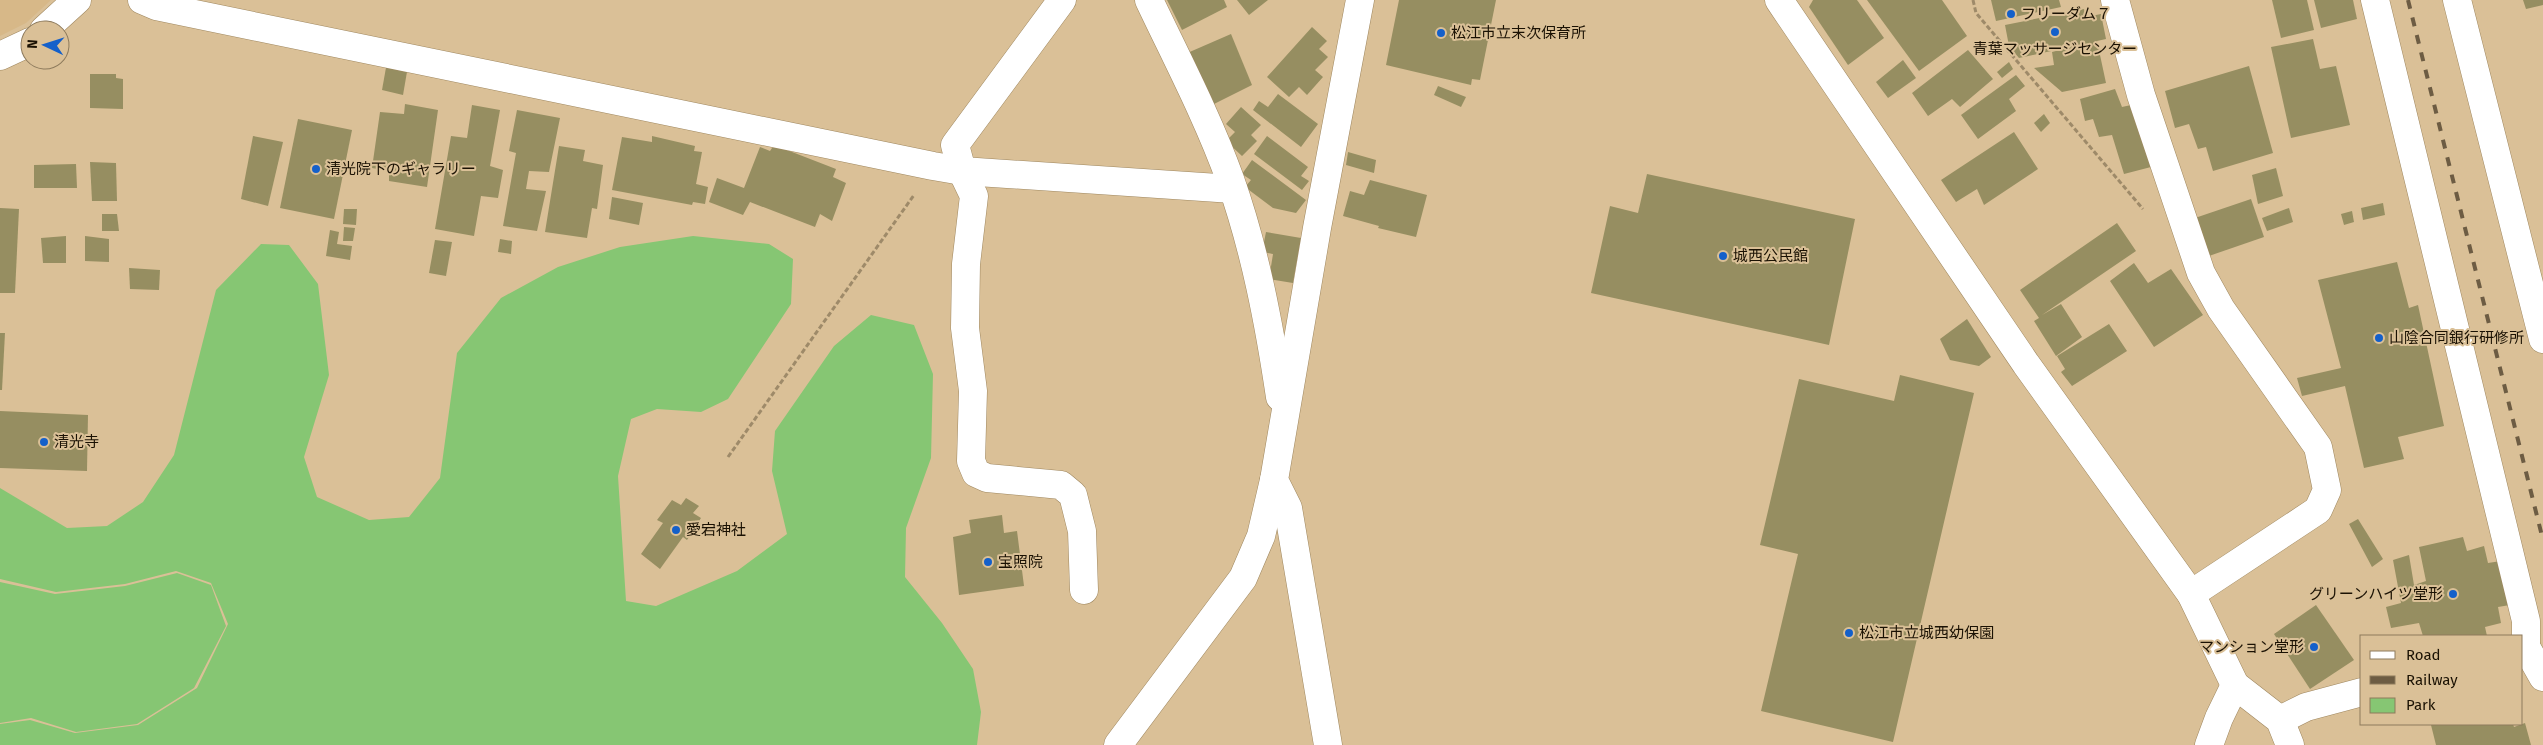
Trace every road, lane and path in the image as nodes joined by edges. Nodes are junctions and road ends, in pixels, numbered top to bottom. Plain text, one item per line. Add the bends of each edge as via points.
1 (77, 0) edge
2 (142, 0) edge
3 (1062, 0) edge
4 (1148, 0) edge
5 (1360, 0) edge
6 (1778, 0) edge
7 (1972, 0) edge
8 (2115, 0) edge
9 (2375, 0) edge
10 (2457, 0) edge
11 (55, 20) edge
12 (20, 47) edge
13 (0, 56) edge
14 (962, 171) junction
15 (1233, 189) junction
16 (2179, 212) junction
17 (891, 229) dead end
18 (2543, 339) edge
19 (1284, 420) junction
20 (728, 457) dead end
21 (1274, 480) junction
22 (1084, 590) dead end
23 (2191, 594) junction
24 (2524, 647) edge
25 (2543, 677) edge
26 (2236, 685) junction
27 (2360, 693) edge
28 (2285, 733) edge
29 (1118, 745) edge
30 (1328, 745) edge
31 (2209, 745) edge

1 - 11 street
2 - 14 street via 156,6
3 - 14 street via 955,145
4 - 15 street via 1190,85
5 - 19 street
6 - 23 street via 2026,364
7 - 16 path via 1976,13 2151,218
8 - 16 street via 2141,95
9 - 24 street via 2526,621
10 - 18 street
12 - 13 street
14 - 15 street
14 - 22 street via 974,196 968,236 966,310 967,353 973,391 971,461 976,473 987,478 1061,485 1073,495 1082,531
15 - 19 street via 1267,313
16 - 23 street via 2200,272 2221,309 2318,446 2327,490 2318,510
17 - 20 path
19 - 21 street
21 - 29 street via 1261,536 1243,578
21 - 30 street via 1288,508
23 - 26 street
24 - 25 street
26 - 28 street
26 - 31 street
27 - 28 street via 2306,708

